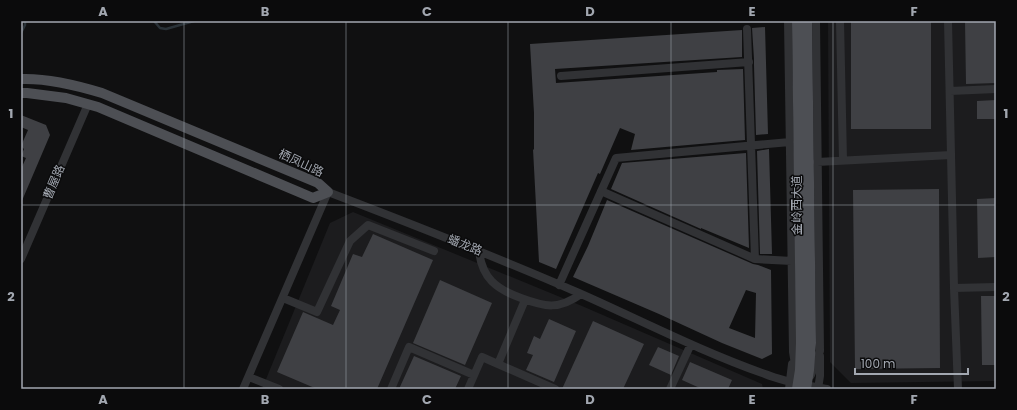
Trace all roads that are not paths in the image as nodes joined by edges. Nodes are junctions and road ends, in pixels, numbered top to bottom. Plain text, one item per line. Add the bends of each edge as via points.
1 (788, 21) edge
2 (797, 21) edge
3 (807, 21) edge
4 (816, 21) edge
5 (840, 21) edge
6 (948, 21) edge
7 (748, 30) dead end
8 (749, 62) junction
9 (561, 76) dead end
10 (21, 79) edge
11 (950, 90) junction
12 (996, 90) edge
13 (21, 93) edge
14 (88, 104) junction
15 (790, 142) junction
16 (752, 146) junction
17 (951, 155) junction
18 (843, 160) junction
19 (817, 162) junction
20 (601, 191) junction
21 (328, 192) junction
22 (434, 251) dead end
23 (479, 251) junction
24 (21, 259) edge
25 (755, 259) junction
26 (792, 261) junction
27 (559, 285) junction
28 (996, 286) edge
29 (954, 288) junction
30 (581, 294) junction
31 (283, 298) junction
32 (525, 300) junction
33 (691, 344) junction
34 (820, 351) junction
35 (498, 364) junction
36 (474, 375) junction
37 (249, 377) junction
38 (799, 387) edge
39 (821, 388) edge
40 (243, 389) edge
41 (279, 389) edge
42 (391, 389) edge
43 (468, 389) edge
44 (555, 389) edge
45 (670, 389) edge
46 (958, 389) edge

1 - 15 street
2 - 38 main road, 金岭西大道 via 801,343
3 - 38 main road, 金岭西大道 via 810,343 809,370
4 - 19 street
5 - 18 street
6 - 11 street
7 - 8 street
8 - 9 street
8 - 16 street
10 - 21 main road, 栖凤山路 via 71,84 102,93 318,183
11 - 12 street
11 - 17 street
13 - 14 main road, 栖凤山路 via 66,98
14 - 21 main road, 栖凤山路 via 313,198
14 - 24 street, 曹屋路
15 - 16 street
15 - 26 street
16 - 20 street via 616,158
16 - 25 street
17 - 18 street
17 - 29 street
18 - 19 street
19 - 34 street
20 - 25 street
20 - 27 street
21 - 23 street, 蟠龙路
21 - 31 street
22 - 31 street via 368,225 350,241 317,312
23 - 27 street, 蟠龙路
23 - 32 street via 484,270 491,281 501,290
25 - 26 street
26 - 38 street via 793,352
27 - 30 street, 蟠龙路
28 - 29 street
29 - 46 street
30 - 32 street via 568,302 553,306
30 - 33 street, 蟠龙路
31 - 37 street
32 - 35 street
33 - 38 street, 蟠龙路
33 - 45 street
34 - 38 street
34 - 39 street
35 - 36 street via 482,357
35 - 44 street
36 - 42 street via 408,347
36 - 43 street
37 - 40 street
37 - 41 street
38 - 39 street

